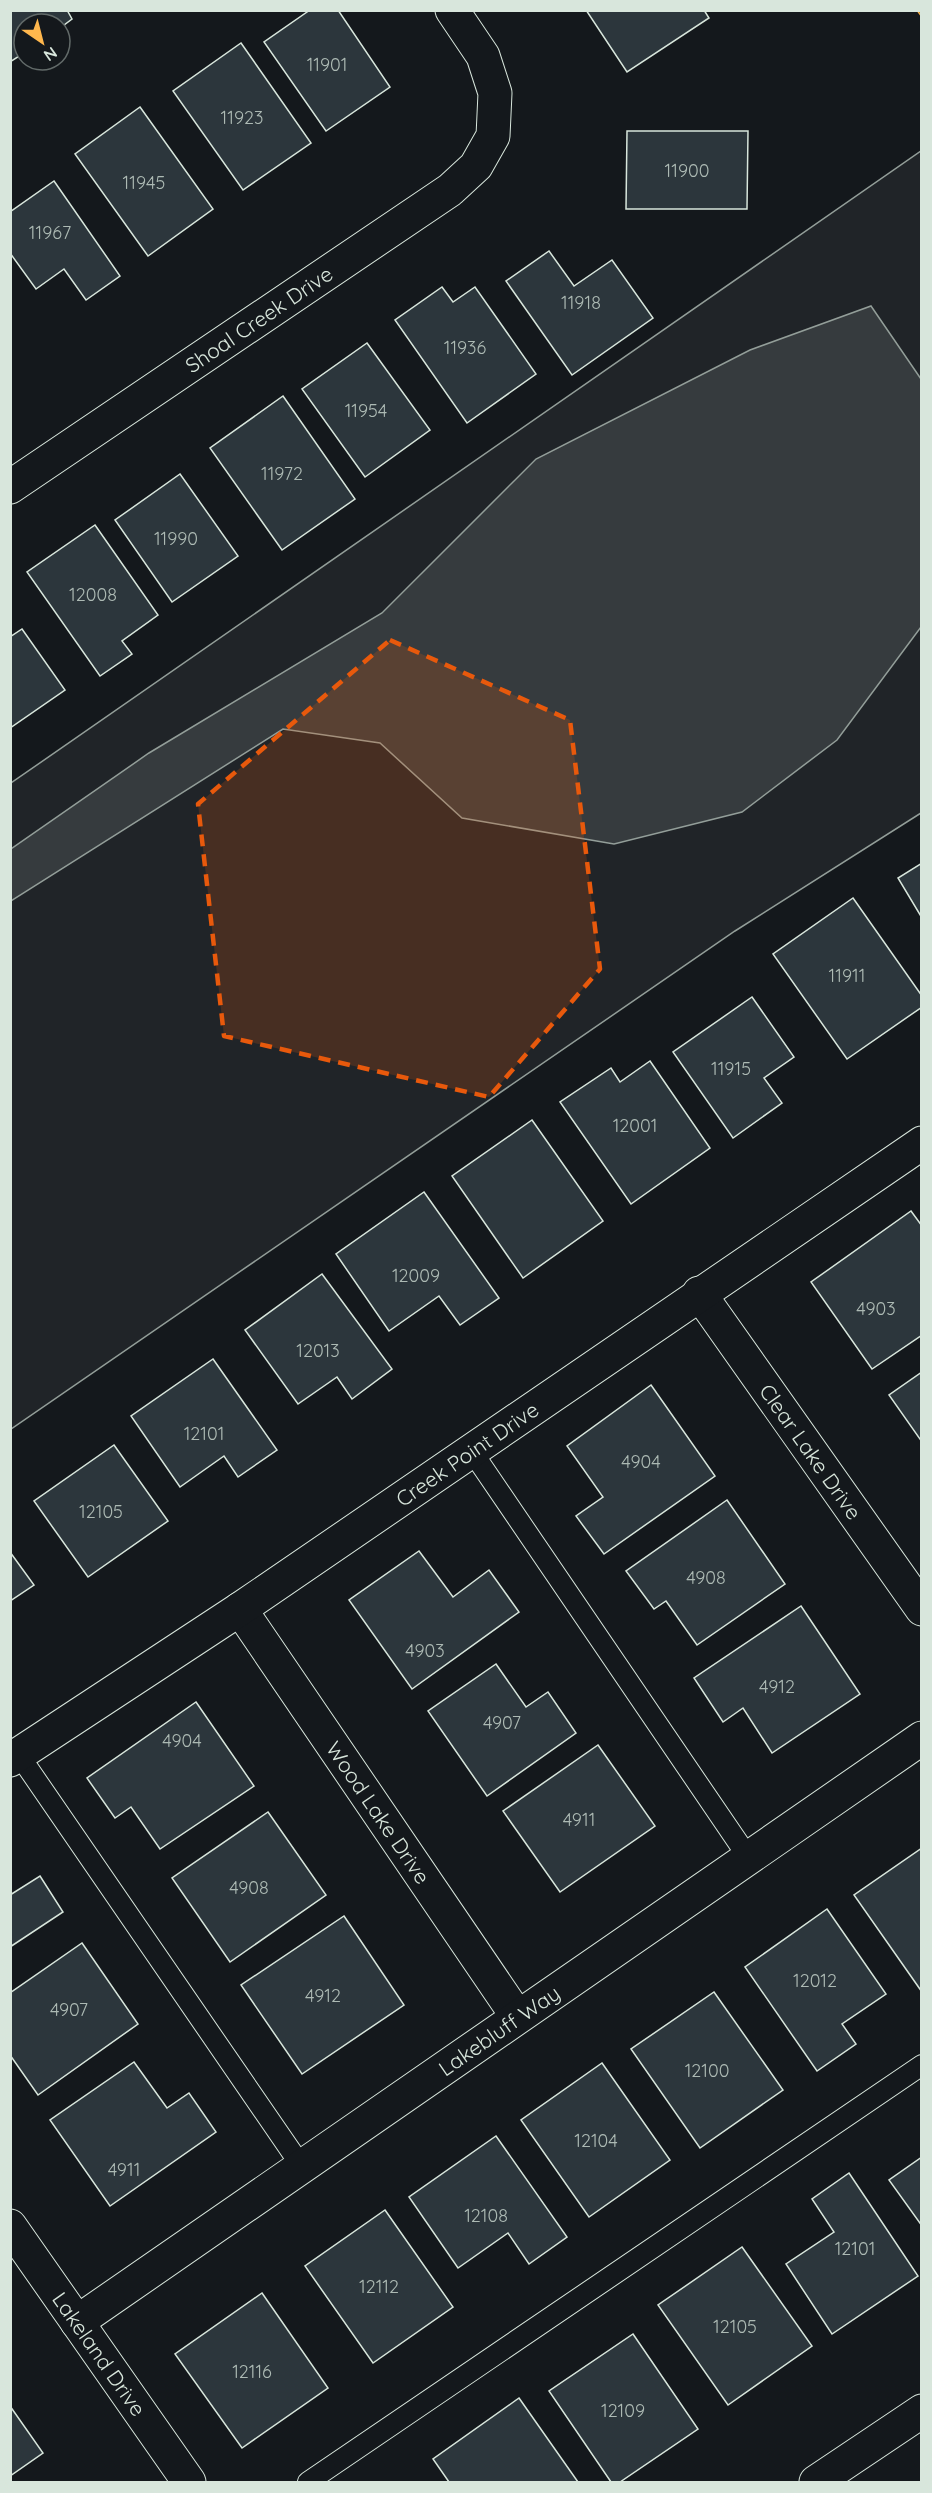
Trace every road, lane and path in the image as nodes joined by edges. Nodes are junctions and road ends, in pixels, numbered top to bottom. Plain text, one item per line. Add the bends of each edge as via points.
1 (452, 10) edge
2 (10, 487) edge
3 (921, 1143) edge
4 (699, 1293) junction
5 (471, 1450) junction
6 (240, 1609) junction
7 (921, 1609) edge
8 (921, 1738) edge
9 (15, 1757) edge
10 (748, 1857) junction
11 (518, 2016) junction
12 (921, 2066) edge
13 (302, 2167) junction
14 (10, 2226) edge
15 (77, 2322) junction
16 (921, 2411) edge
17 (189, 2482) edge
18 (308, 2482) edge
19 (816, 2482) edge

1 - 2 street, Shoal Creek Drive via 483,56 495,93 493,136 476,166 450,190
3 - 4 street, Creek Point Drive
4 - 5 street, Creek Point Drive
4 - 7 street, Clear Lake Drive
5 - 6 street, Creek Point Drive
5 - 10 lane
6 - 9 street, Creek Point Drive
6 - 11 street, Wood Lake Drive
8 - 10 street, Lakebluff Way
9 - 13 lane
10 - 11 street, Lakebluff Way
11 - 13 street, Lakebluff Way
12 - 18 lane
13 - 15 street, Lakebluff Way
14 - 15 street, Lakeland Drive
15 - 17 street, Lakeland Drive
16 - 19 street

